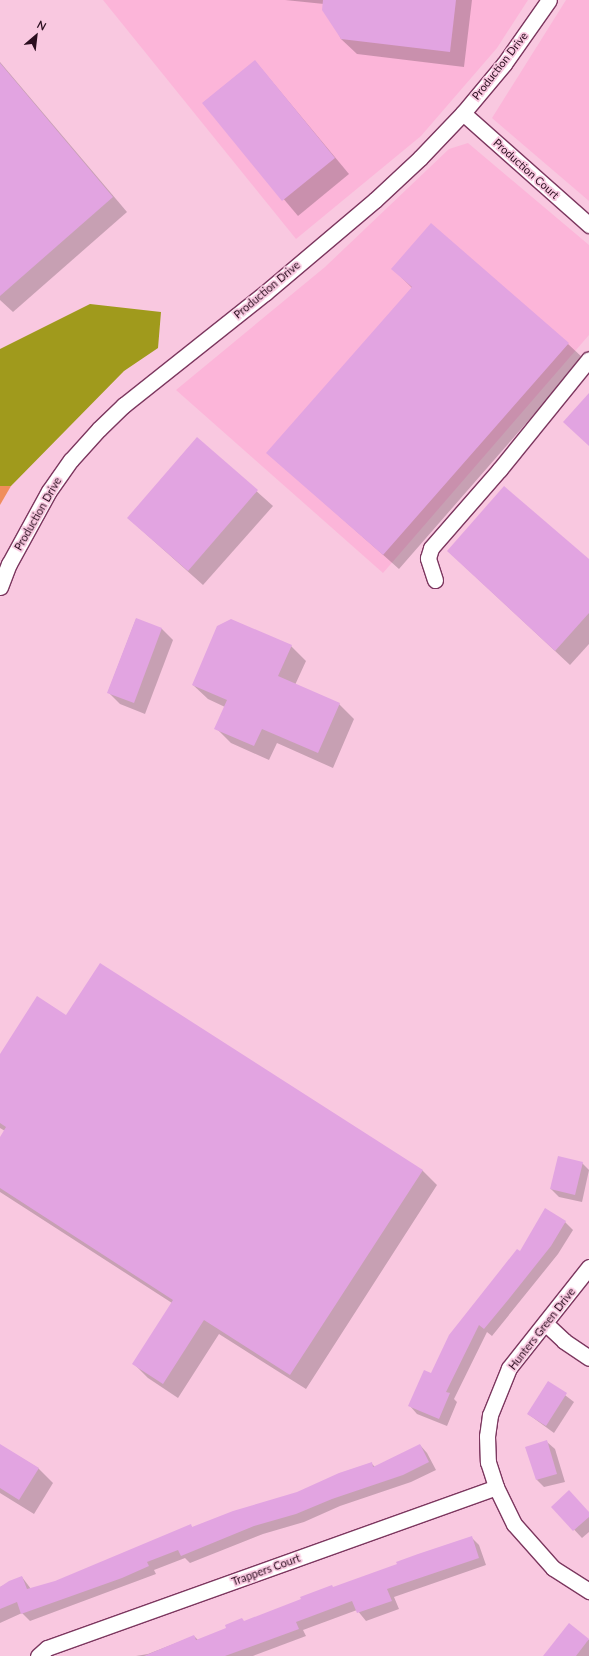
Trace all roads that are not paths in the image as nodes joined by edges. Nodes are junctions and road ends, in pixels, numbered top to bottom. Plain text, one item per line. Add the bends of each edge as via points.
1 (549, 0) edge
2 (463, 113) junction
3 (589, 225) edge
4 (589, 359) edge
5 (434, 580) dead end
6 (0, 587) edge
7 (589, 1267) edge
8 (545, 1324) junction
9 (589, 1358) edge
10 (496, 1487) junction
11 (589, 1591) edge
12 (38, 1656) edge

1 - 2 street, Production Drive via 504,64
2 - 3 street, Production Court
2 - 6 street, Production Drive via 375,200 265,293 124,405 99,429 71,460 49,491 9,564
4 - 5 street via 500,469 431,548 428,558
7 - 8 street, Hunters Green Drive
8 - 9 street
8 - 10 street, Hunters Green Drive via 509,1368 490,1415 487,1436 488,1462
10 - 11 street, Hunters Green Drive via 514,1524 535,1550 553,1568
10 - 12 street, Trappers Court via 47,1648

